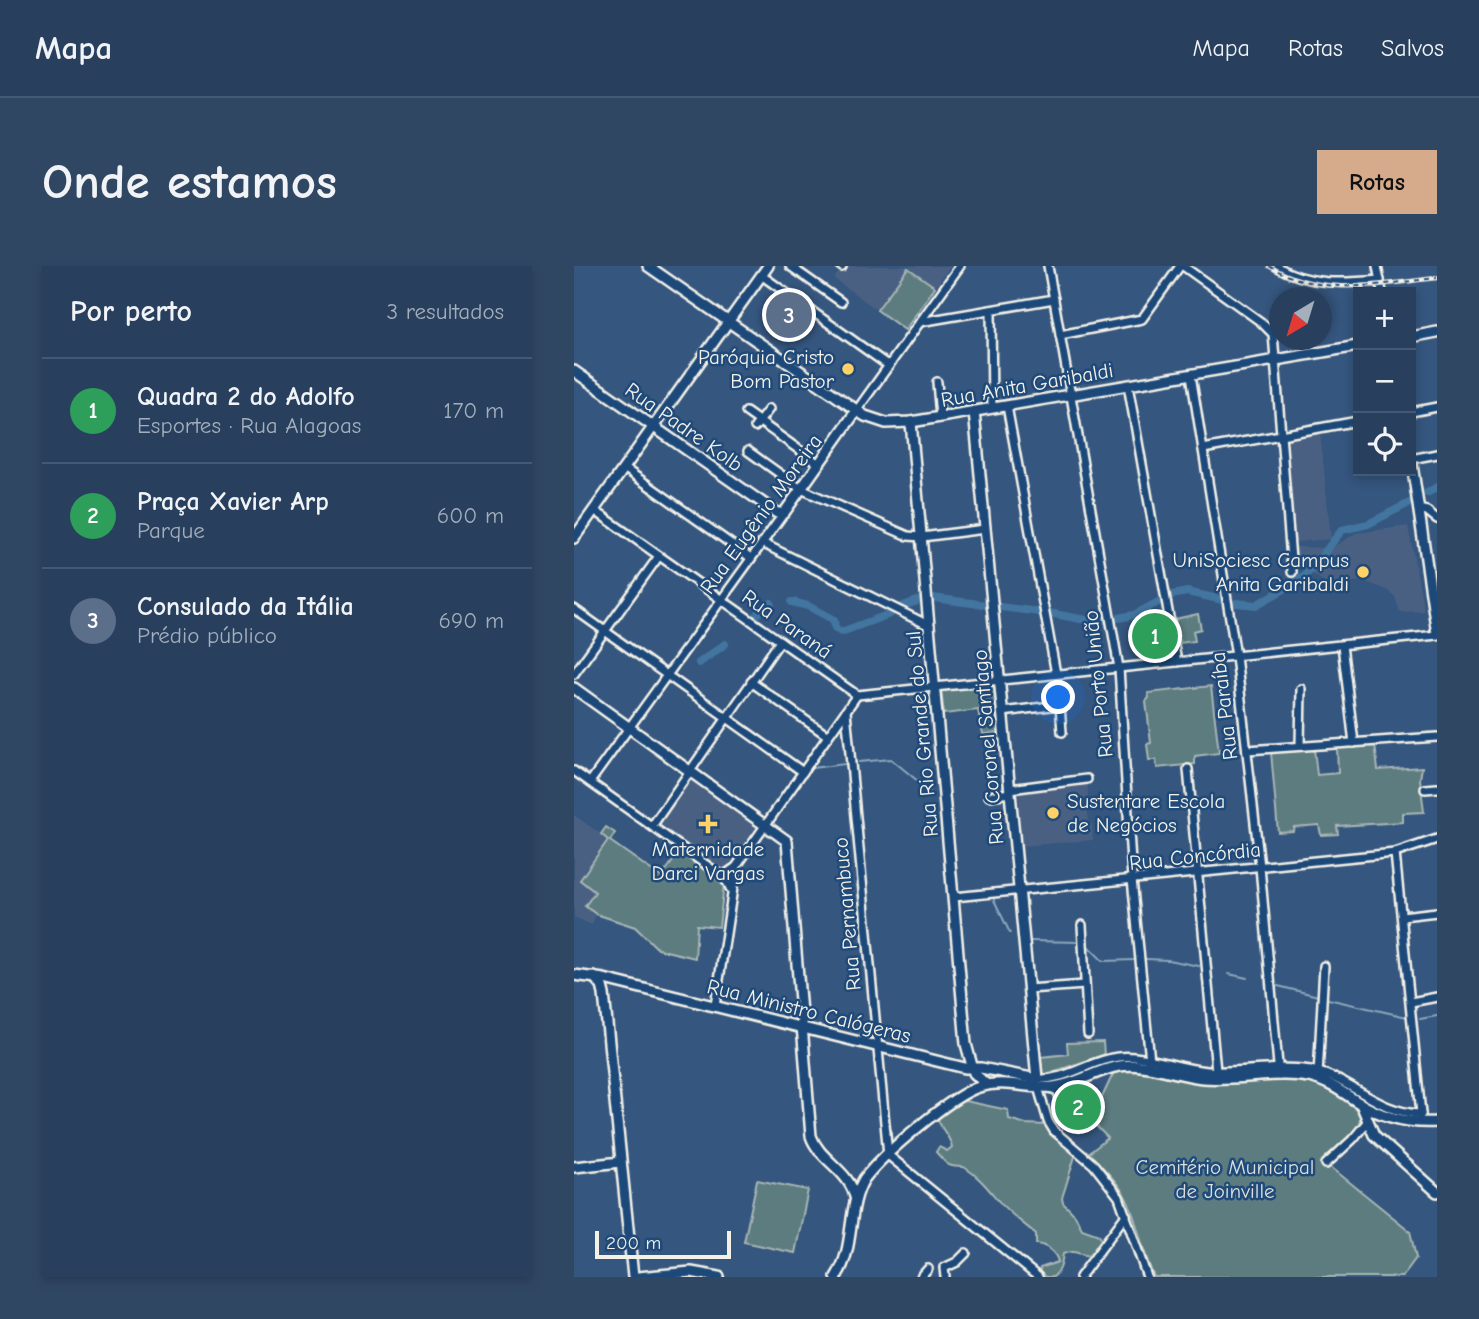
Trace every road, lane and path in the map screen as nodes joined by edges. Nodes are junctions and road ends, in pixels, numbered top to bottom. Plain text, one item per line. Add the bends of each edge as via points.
1 (648, 266) edge
2 (768, 266) edge
3 (790, 266) edge
4 (960, 266) edge
5 (1048, 266) edge
6 (1182, 266) edge
7 (1276, 266) edge
8 (1377, 266) edge
9 (761, 275) junction
10 (1380, 280) junction
11 (1381, 287) edge
12 (1054, 299) junction
13 (841, 302) dead end
14 (991, 310) junction
15 (729, 321) junction
16 (920, 322) junction
17 (1437, 332) edge
18 (1060, 335) junction
19 (1416, 336) edge
20 (1353, 347) edge
21 (1275, 360) junction
22 (889, 366) junction
23 (574, 371) edge
24 (1191, 375) junction
25 (937, 382) dead end
26 (1128, 385) junction
27 (1071, 395) junction
28 (1007, 405) junction
29 (1437, 407) edge
30 (992, 408) junction
31 (769, 409) dead end
32 (857, 410) junction
33 (1416, 410) edge
34 (974, 411) junction
35 (746, 412) dead end
36 (940, 417) junction
37 (912, 422) junction
38 (1353, 422) edge
39 (757, 424) junction
40 (653, 427) junction
41 (1281, 435) junction
42 (1203, 449) junction
43 (748, 451) dead end
44 (1437, 454) edge
45 (1416, 457) edge
46 (819, 464) junction
47 (624, 468) junction
48 (1413, 476) edge
49 (801, 489) junction
50 (1418, 509) junction
51 (594, 510) junction
52 (779, 515) junction
53 (1437, 519) edge
54 (985, 529) junction
55 (575, 534) edge
56 (922, 537) junction
57 (762, 543) junction
58 (659, 556) junction
59 (751, 558) junction
60 (1292, 572) dead end
61 (721, 600) junction
62 (574, 609) edge
63 (930, 626) junction
64 (605, 631) junction
65 (1437, 635) edge
66 (780, 641) junction
67 (1342, 645) junction
68 (1236, 656) junction
69 (1177, 662) junction
70 (1119, 668) junction
71 (574, 674) edge
72 (1056, 674) junction
73 (667, 675) junction
74 (999, 680) junction
75 (751, 682) junction
76 (935, 687) junction
77 (574, 688) edge
78 (1301, 689) dead end
79 (857, 695) junction
80 (846, 711) junction
81 (1002, 712) junction
82 (727, 718) junction
83 (629, 727) junction
84 (1062, 732) dead end
85 (828, 736) junction
86 (1437, 737) edge
87 (1354, 743) junction
88 (1300, 746) junction
89 (1247, 750) junction
90 (1188, 769) dead end
91 (574, 771) edge
92 (690, 771) junction
93 (803, 772) junction
94 (1087, 779) dead end
95 (590, 782) junction
96 (1437, 788) edge
97 (1425, 789) dead end
98 (1010, 791) junction
99 (989, 796) dead end
100 (766, 824) junction
101 (652, 826) junction
102 (1437, 839) edge
103 (1395, 853) junction
104 (736, 867) junction
105 (1260, 867) junction
106 (1198, 873) junction
107 (719, 874) junction
108 (1132, 879) junction
109 (732, 890) junction
110 (1019, 891) junction
111 (954, 897) junction
112 (1437, 912) edge
113 (1402, 916) junction
114 (1082, 925) dead end
115 (1324, 966) dead end
116 (574, 975) edge
117 (593, 976) junction
118 (619, 982) junction
119 (1085, 985) junction
120 (1028, 989) junction
121 (604, 995) junction
122 (1437, 997) edge
123 (1410, 1002) junction
124 (715, 1006) junction
125 (802, 1027) junction
126 (1088, 1034) dead end
127 (877, 1046) junction
128 (1150, 1060) junction
129 (968, 1068) junction
130 (1216, 1071) junction
131 (1278, 1072) junction
132 (1318, 1075) junction
133 (1072, 1083) junction
134 (987, 1085) junction
135 (1038, 1085) junction
136 (1058, 1092) junction
137 (1070, 1095) junction
138 (953, 1098) junction
139 (1361, 1104) junction
140 (1093, 1109) dead end
141 (1389, 1117) junction
142 (1418, 1118) junction
143 (1367, 1122) junction
144 (1437, 1122) edge
145 (1079, 1127) dead end
146 (1374, 1135) junction
147 (888, 1155) junction
148 (621, 1162) junction
149 (1326, 1164) dead end
150 (574, 1167) edge
151 (1437, 1192) edge
152 (855, 1197) junction
153 (1126, 1215) junction
154 (966, 1253) dead end
155 (928, 1269) dead end
156 (633, 1277) edge
157 (638, 1277) edge
158 (719, 1277) edge
159 (836, 1277) edge
160 (921, 1277) edge
161 (945, 1277) edge
162 (1038, 1277) edge
163 (1080, 1277) edge
164 (1147, 1277) edge

1 - 15 main road, Rua Anita Garibaldi
2 - 9 main road
3 - 13 street
4 - 16 street, Rua Eugênio Moreira
5 - 12 street, Rua Porto União
6 - 18 street via 1142,319
6 - 21 street via 1269,328
7 - 10 street via 1320,281
8 - 10 street
9 - 15 main road
9 - 22 street
10 - 11 street
12 - 14 street
12 - 18 street, Rua Porto União
14 - 16 street
14 - 30 street
15 - 32 main road, Rua Anita Garibaldi
15 - 40 main road
16 - 22 street, Rua Eugênio Moreira
17 - 19 main road
18 - 27 street, Rua Porto União
20 - 21 main road, Rua Anita Garibaldi
21 - 24 main road, Rua Anita Garibaldi
21 - 41 street
22 - 32 street, Rua Eugênio Moreira
23 - 40 main road, Rua Padre Kolb
24 - 26 main road, Rua Anita Garibaldi
24 - 42 street, Rua Paraíba
25 - 36 street
26 - 27 main road, Rua Anita Garibaldi
26 - 69 street
27 - 28 main road, Rua Anita Garibaldi
27 - 70 street, Rua Porto União
28 - 30 main road, Rua Anita Garibaldi
28 - 72 street
29 - 33 street
30 - 34 main road, Rua Anita Garibaldi
31 - 39 street
32 - 37 main road, Rua Anita Garibaldi via 878,421
32 - 46 main road, Rua Eugênio Moreira
34 - 36 main road, Rua Anita Garibaldi
34 - 54 main road, Rua Coronel Santiago
35 - 39 street
36 - 37 main road, Rua Anita Garibaldi
37 - 56 main road, Rua Rio Grande do Sul
38 - 41 street
39 - 46 street
40 - 47 main road
40 - 52 main road, Rua Padre Kolb
41 - 42 street
41 - 60 street
42 - 68 street, Rua Paraíba
43 - 49 street
44 - 45 street
46 - 49 main road, Rua Eugênio Moreira
47 - 51 main road
47 - 59 street
48 - 50 main road
49 - 52 main road, Rua Eugênio Moreira
49 - 56 street via 900,533
50 - 53 street
50 - 65 main road
51 - 55 main road
51 - 58 street, Rua Paraná
52 - 57 street, Rua Eugênio Moreira
54 - 56 street
54 - 74 main road, Rua Coronel Santiago
56 - 63 main road, Rua Rio Grande do Sul
57 - 59 street, Rua Eugênio Moreira
57 - 63 street
58 - 61 street, Rua Paraná
58 - 64 street
59 - 61 street, Rua Eugênio Moreira
61 - 66 street, Rua Paraná
61 - 73 street, Rua Eugênio Moreira
62 - 64 street
63 - 76 main road, Rua Rio Grande do Sul
64 - 71 street
64 - 73 street
65 - 67 street
66 - 75 street
66 - 79 street, Rua Paraná
67 - 68 street
67 - 87 street
68 - 69 street
68 - 89 street, Rua Paraíba
69 - 70 street
70 - 72 street
70 - 108 street, Rua Porto União
72 - 74 street
73 - 82 street
73 - 83 street, Rua Eugênio Moreira
74 - 76 street
74 - 81 main road, Rua Coronel Santiago
75 - 82 street
75 - 85 street
76 - 79 street
76 - 111 main road, Rua Rio Grande do Sul
77 - 83 main road
78 - 88 street
79 - 80 street
80 - 85 street
80 - 127 street, Rua Pernambuco
81 - 84 street via 1060,705
81 - 98 main road, Rua Coronel Santiago
82 - 92 street
82 - 93 street
83 - 92 main road
83 - 95 street, Rua Eugênio Moreira
85 - 93 street
86 - 87 street
87 - 88 street
88 - 89 street
89 - 105 street, Rua Paraíba
90 - 106 street
91 - 95 street
92 - 100 main road
92 - 101 street
93 - 100 street
94 - 98 street
95 - 101 street
96 - 97 street
98 - 99 street
98 - 110 main road, Rua Coronel Santiago
100 - 104 street
100 - 125 main road via 788,845
101 - 107 street
102 - 103 street, Rua Concórdia
103 - 105 street, Rua Concórdia
103 - 113 street
104 - 107 street
104 - 109 street
105 - 106 street, Rua Concórdia
105 - 131 street, Rua Paraíba
106 - 108 street, Rua Concórdia
106 - 130 street
107 - 109 street
108 - 110 street, Rua Concórdia
108 - 128 street, Rua Porto União
109 - 124 street
110 - 111 street, Rua Concórdia
110 - 120 main road, Rua Coronel Santiago
111 - 129 main road, Rua Rio Grande do Sul
112 - 113 street
113 - 123 street
114 - 119 street
115 - 132 street
116 - 117 main road, Rua Ministro Calógeras
117 - 118 main road, Rua Ministro Calógeras
117 - 121 main road
118 - 121 main road
118 - 124 main road, Rua Ministro Calógeras
119 - 120 street
119 - 126 street
120 - 135 main road, Rua Coronel Santiago
121 - 148 main road
122 - 123 street
123 - 142 street
124 - 125 main road, Rua Ministro Calógeras
125 - 127 main road, Rua Ministro Calógeras
125 - 152 main road via 812,1141 852,1186
127 - 129 main road, Rua Ministro Calógeras
127 - 147 street, Rua Pernambuco
128 - 130 street
128 - 135 street via 1113,1058
129 - 134 main road
129 - 135 main road, Rua Ministro Calógeras
129 - 138 main road, Rua Rio Grande do Sul via 969,1081
130 - 131 street
131 - 132 main road
131 - 133 main road via 1205,1078 1125,1066
132 - 139 main road
132 - 142 street
133 - 135 main road
133 - 137 street
134 - 135 main road
134 - 138 main road
135 - 136 street
135 - 153 street via 1054,1132 1105,1177
136 - 137 street
136 - 145 street via 1066,1116
137 - 140 street
138 - 147 main road
139 - 141 main road
139 - 143 main road
141 - 142 main road
141 - 146 main road via 1378,1123
142 - 144 main road
143 - 146 main road
143 - 149 street
146 - 151 main road
147 - 152 main road via 867,1174
147 - 162 street
148 - 150 main road
148 - 156 main road
152 - 159 main road via 849,1248
153 - 163 street
153 - 164 street
154 - 161 street via 944,1268
155 - 160 street
157 - 158 main road via 691,1272

